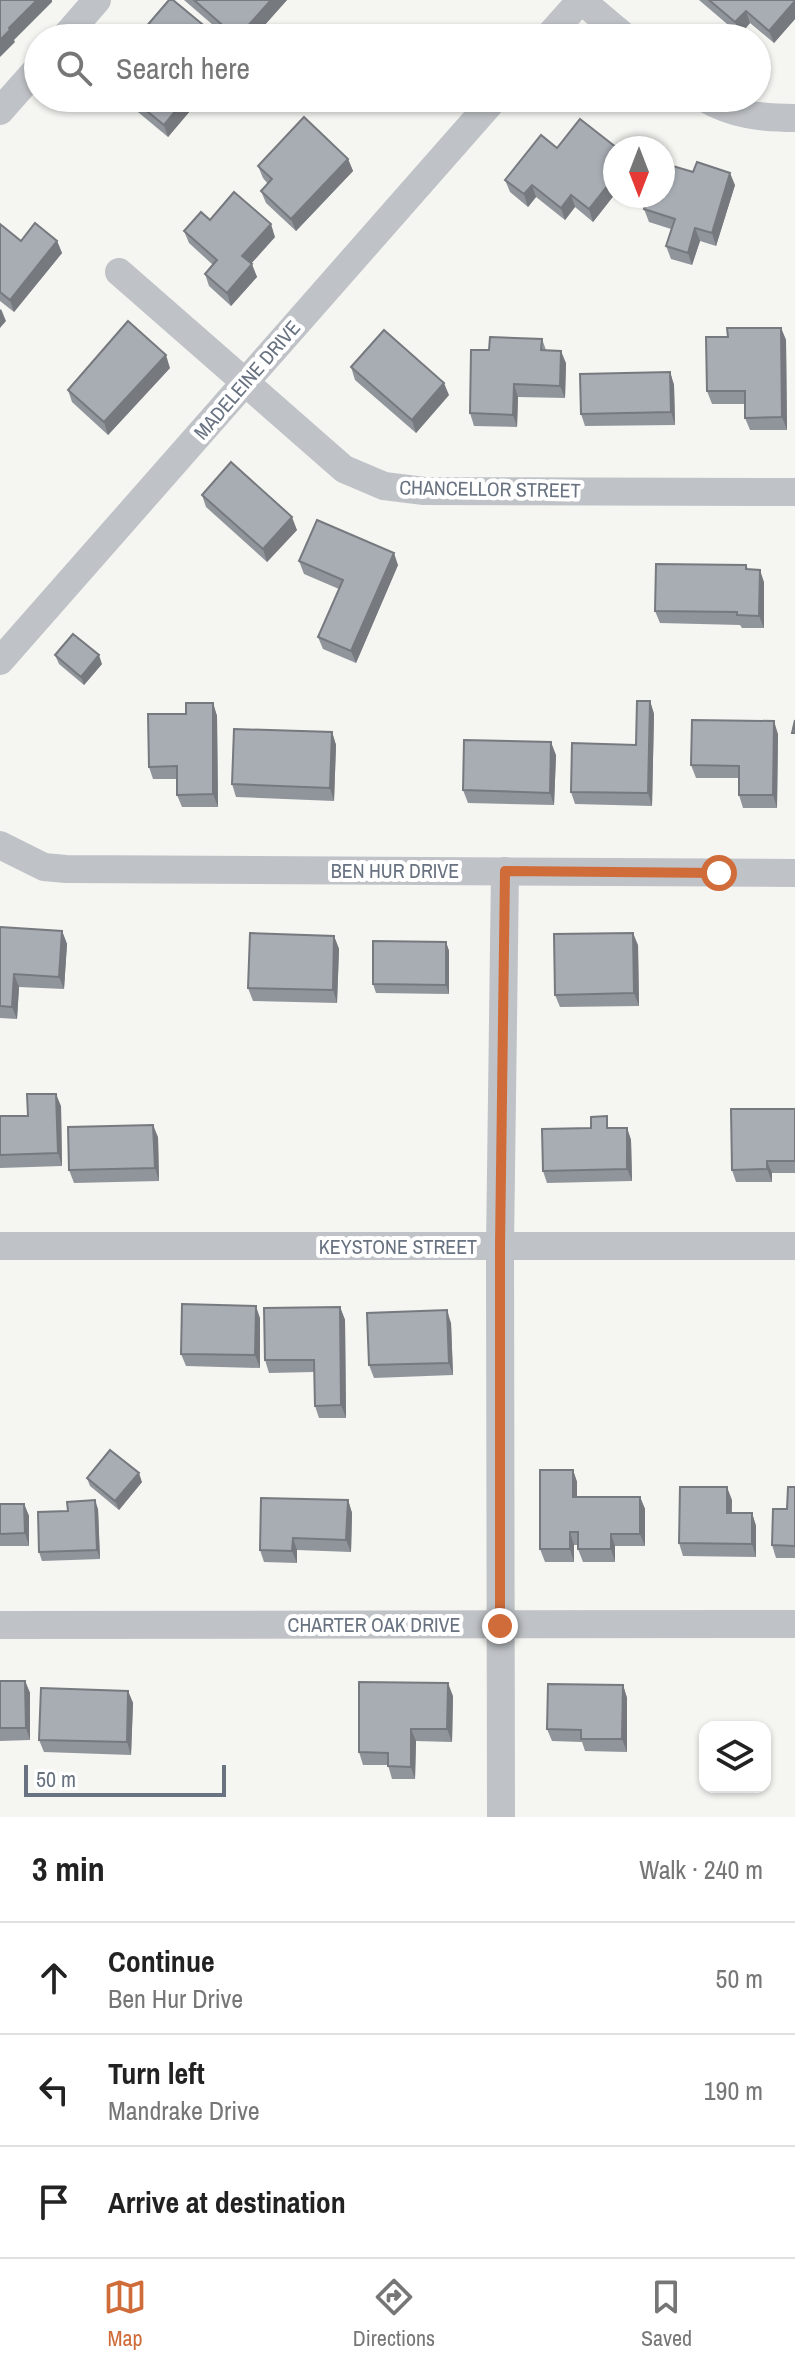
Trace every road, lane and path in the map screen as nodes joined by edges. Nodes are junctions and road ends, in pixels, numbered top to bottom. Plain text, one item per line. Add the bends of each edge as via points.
1 (97, 0) edge
2 (581, 0) edge
3 (76, 24) edge
4 (560, 24) edge
5 (609, 24) edge
6 (24, 84) edge
7 (0, 111) edge
8 (483, 112) edge
9 (736, 112) edge
10 (795, 118) edge
11 (119, 272) dead end
12 (245, 382) junction
13 (795, 492) edge
14 (0, 661) edge
15 (0, 845) edge
16 (505, 871) junction
17 (795, 873) edge
18 (0, 1246) edge
19 (795, 1246) edge
20 (500, 1247) junction
21 (795, 1624) edge
22 (0, 1625) edge
23 (500, 1626) junction
24 (501, 1817) edge

1 - 3 street
2 - 4 street
2 - 5 street
6 - 7 street
8 - 12 street, MADELEINE DRIVE
9 - 10 street
11 - 12 street, CHANCELLOR STREET
12 - 13 street, CHANCELLOR STREET via 344,469 384,486 424,491
12 - 14 street, MADELEINE DRIVE
15 - 16 street, BEN HUR DRIVE via 44,867 66,869
16 - 17 street, BEN HUR DRIVE
16 - 20 street
18 - 20 street, KEYSTONE STREET
19 - 20 street, KEYSTONE STREET
20 - 23 street
21 - 23 street, CHARTER OAK DRIVE
22 - 23 street, CHARTER OAK DRIVE
23 - 24 street

